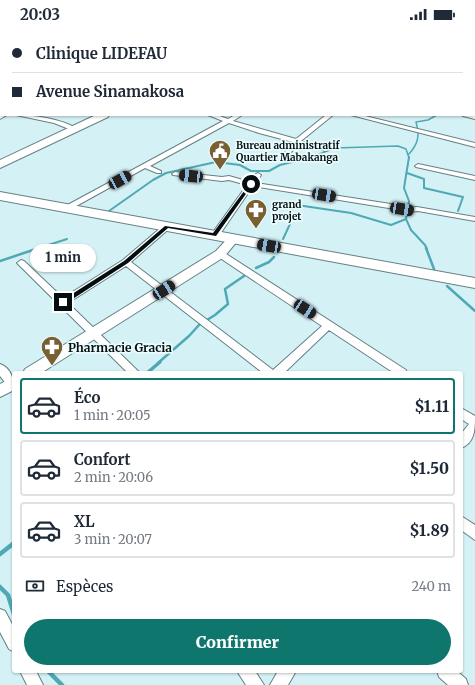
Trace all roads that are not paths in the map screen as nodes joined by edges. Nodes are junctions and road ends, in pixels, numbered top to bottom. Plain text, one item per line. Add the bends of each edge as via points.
1 (23, 116) edge
2 (102, 116) edge
3 (214, 116) edge
4 (237, 116) edge
5 (329, 116) edge
6 (358, 116) edge
7 (229, 121) junction
8 (74, 129) junction
9 (297, 141) junction
10 (475, 145) edge
11 (326, 150) dead end
12 (285, 156) dead end
13 (0, 164) edge
14 (145, 166) junction
15 (418, 166) dead end
16 (159, 172) dead end
17 (175, 174) dead end
18 (258, 175) dead end
19 (475, 178) edge
20 (251, 184) junction
21 (0, 196) edge
22 (66, 208) junction
23 (475, 219) edge
24 (167, 227) junction
25 (215, 235) junction
26 (233, 239) junction
27 (220, 254) junction
28 (126, 262) junction
29 (21, 263) dead end
30 (475, 282) edge
31 (164, 290) junction
32 (63, 302) junction
33 (329, 325) junction
34 (93, 332) junction
35 (0, 368) edge
36 (33, 371) edge
37 (133, 371) edge
38 (267, 371) edge
39 (279, 371) edge
40 (399, 371) edge
41 (10, 386) edge
42 (463, 414) edge
43 (475, 422) edge
44 (475, 426) edge
45 (463, 441) edge
46 (463, 524) edge
47 (475, 533) edge
48 (0, 616) edge
49 (12, 640) edge
50 (29, 673) edge
51 (247, 673) edge
52 (287, 673) edge
53 (447, 673) edge
54 (35, 685) edge
55 (256, 685) edge
56 (278, 685) edge
57 (460, 685) edge

1 - 8 street via 55,122
2 - 8 highway
3 - 7 street
4 - 7 street
5 - 9 street
6 - 10 street
7 - 9 street
7 - 14 street
8 - 13 highway
9 - 11 street
9 - 12 street
14 - 16 street
14 - 22 street
15 - 19 street
17 - 20 street via 229,178
18 - 20 street
20 - 23 street
20 - 25 street
21 - 22 highway
22 - 24 highway
24 - 25 highway
24 - 28 street
25 - 26 highway
26 - 27 street
26 - 30 highway
27 - 31 street
27 - 33 street
28 - 31 street
28 - 32 street
29 - 32 street
31 - 34 street
31 - 38 street
32 - 34 street
33 - 39 street
33 - 40 street
34 - 36 street
34 - 37 street
35 - 41 street
42 - 43 street
44 - 45 street
46 - 47 street
48 - 49 street
50 - 54 street
51 - 55 street
52 - 56 street
53 - 57 street

